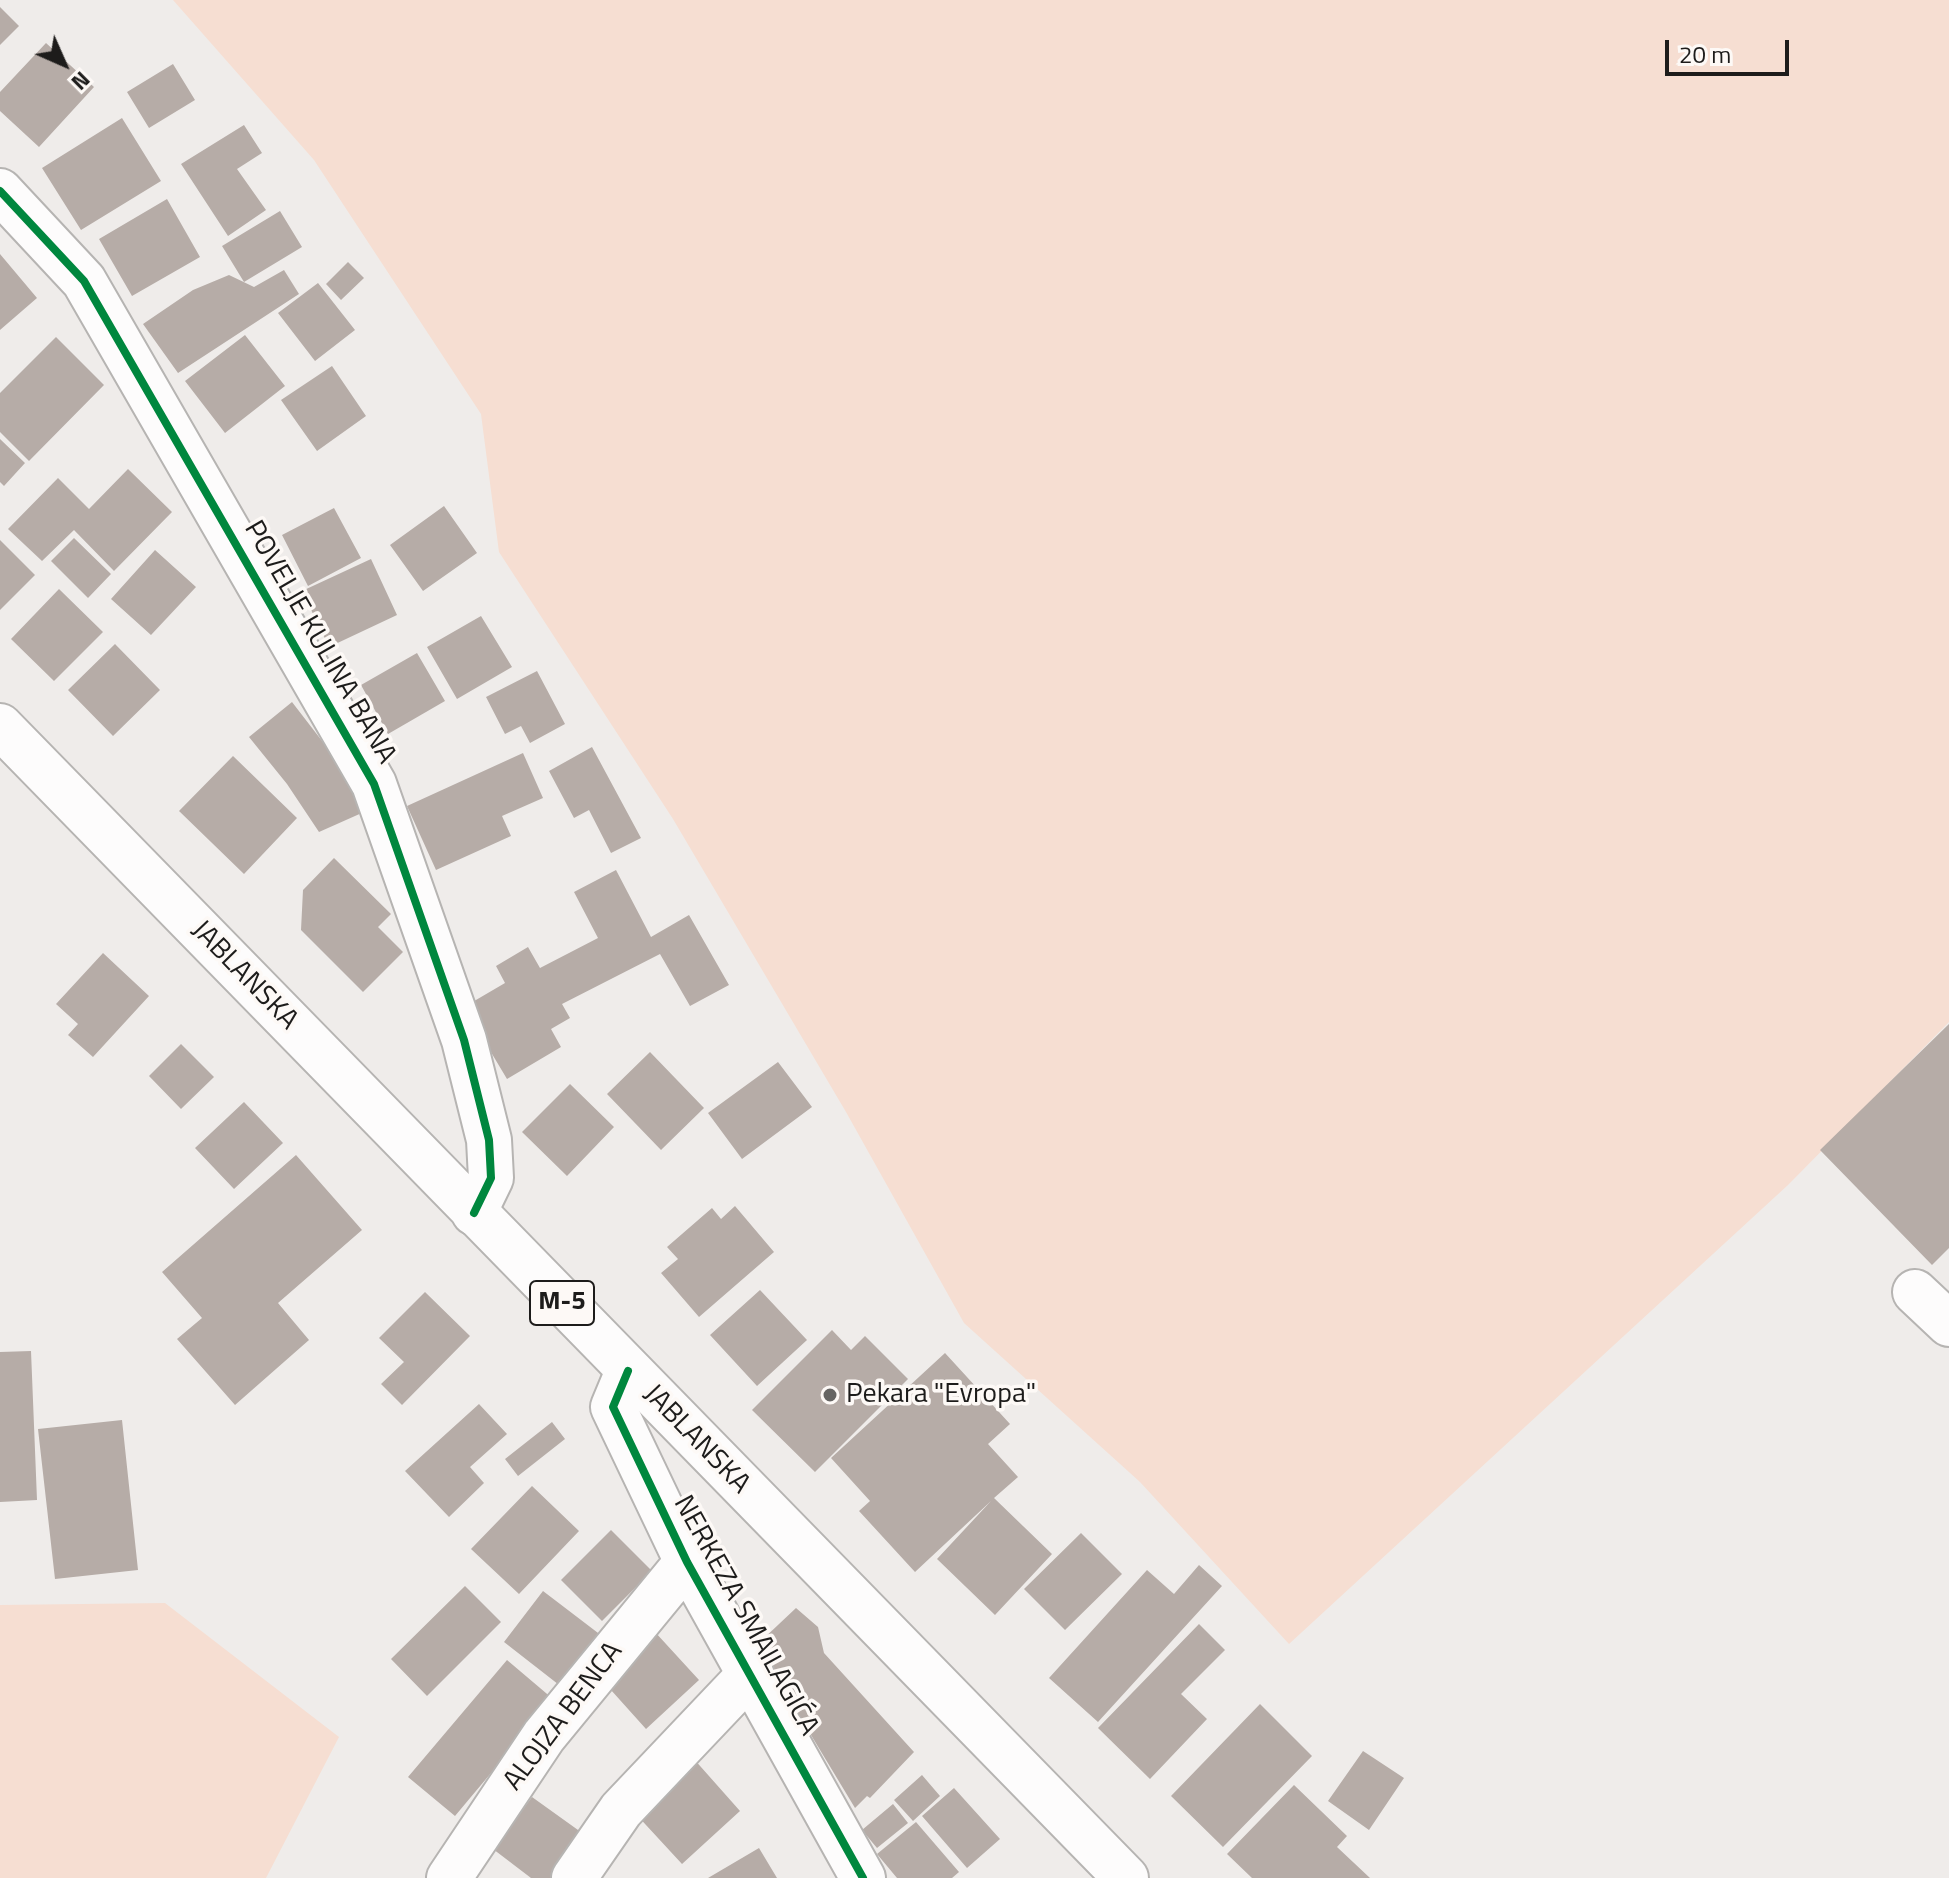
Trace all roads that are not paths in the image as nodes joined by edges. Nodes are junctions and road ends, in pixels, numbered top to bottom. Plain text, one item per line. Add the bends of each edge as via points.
1 (0, 191) edge
2 (0, 726) edge
3 (474, 1213) junction
4 (1915, 1292) dead end
5 (1949, 1324) edge
6 (628, 1371) junction
7 (687, 1562) junction
8 (751, 1673) junction
9 (449, 1878) edge
10 (574, 1878) edge
11 (863, 1878) edge
12 (1126, 1878) edge

1 - 3 street, POVELJE KULINA BANA via 84,281 374,784 464,1040 489,1140 491,1178
2 - 3 street, JABLANSKA / M-5
3 - 6 street, JABLANSKA / M-5
4 - 5 street
6 - 7 street, NERKEZA SMAILAGIĆA via 613,1407
6 - 12 street, JABLANSKA / M-5
7 - 8 street, NERKEZA SMAILAGIĆA
7 - 9 street, ALOJZA BENCA via 544,1736
8 - 10 street via 621,1810
8 - 11 street, NERKEZA SMAILAGIĆA

